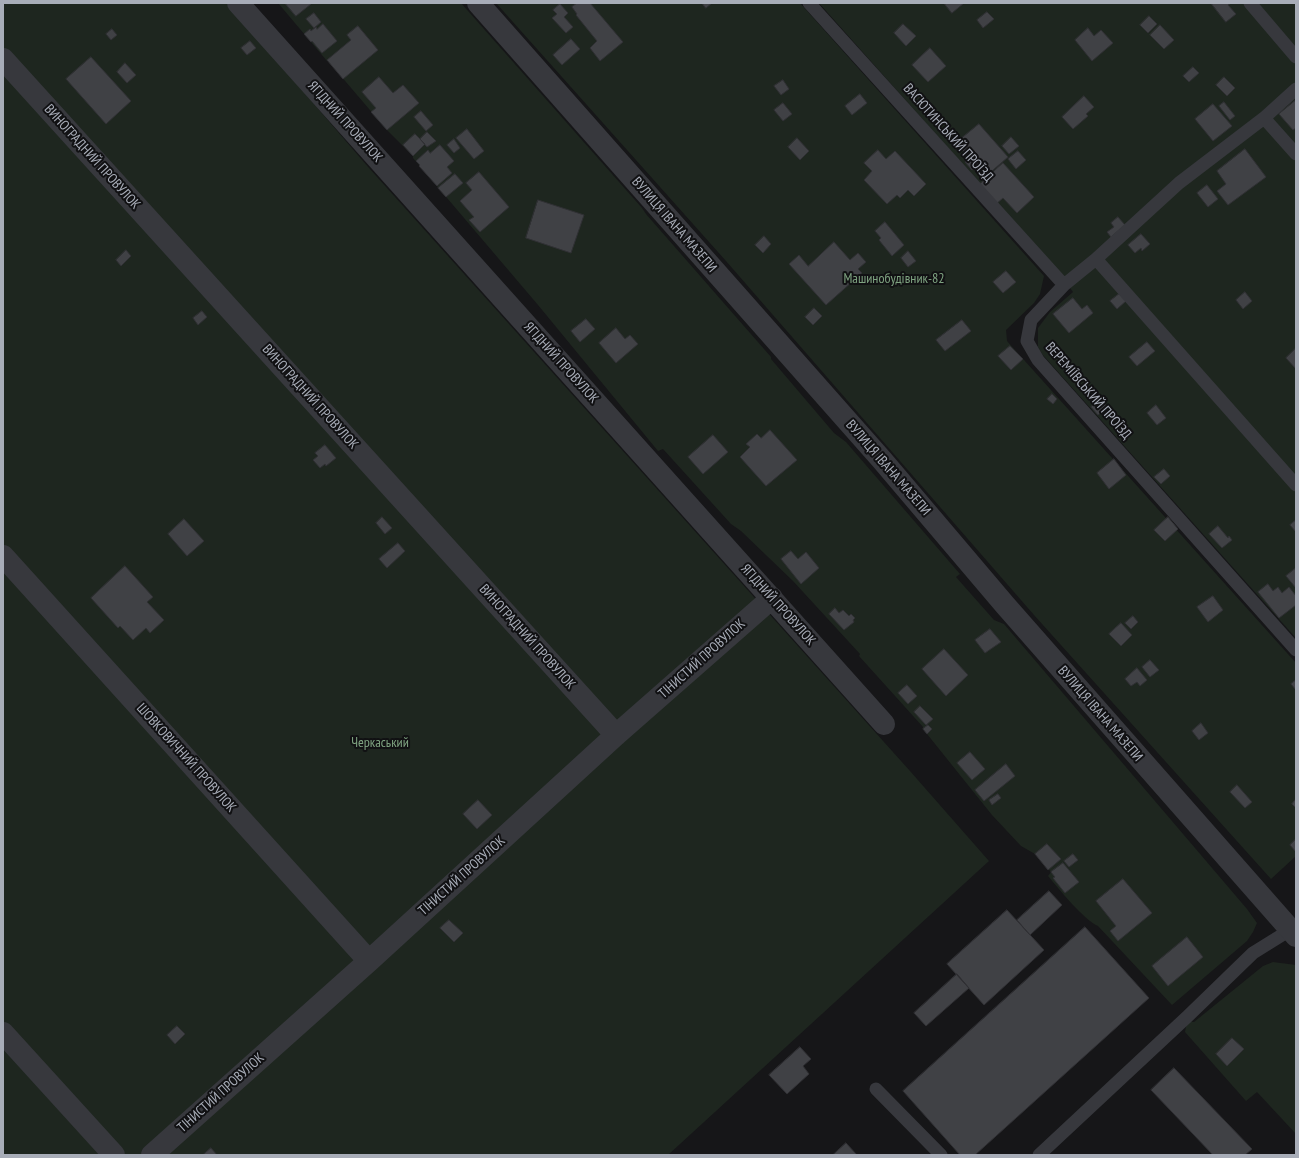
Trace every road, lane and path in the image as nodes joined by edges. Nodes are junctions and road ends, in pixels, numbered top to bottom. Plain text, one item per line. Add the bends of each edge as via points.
1 (238, 3) edge
2 (478, 3) edge
3 (809, 3) edge
4 (1250, 3) edge
5 (1296, 56) edge
6 (3, 59) edge
7 (1296, 89) edge
8 (1264, 118) junction
9 (1296, 154) edge
10 (1096, 259) junction
11 (1064, 285) junction
12 (1296, 485) edge
13 (3, 556) edge
14 (772, 598) junction
15 (1296, 650) edge
16 (884, 724) dead end
17 (616, 735) junction
18 (1293, 933) edge
19 (369, 961) junction
20 (3, 1033) edge
21 (876, 1089) dead end
22 (114, 1155) edge
23 (152, 1155) edge
24 (941, 1155) edge
25 (1039, 1155) edge

1 - 14 street, ЯГІДНИЙ ПРОВУЛОК
2 - 18 street, ВУЛИЦЯ ІВАНА МАЗЕПИ via 877,454 1004,605
3 - 11 lane, ВАСЮТИНСЬКИЙ ПРОЇЗД
4 - 5 lane
6 - 17 street, ВИНОГРАДНИЙ ПРОВУЛОК
7 - 8 lane, ВЕРЕМІЇВСЬКИЙ ПРОЇЗД
8 - 9 lane
8 - 10 lane, ВЕРЕМІЇВСЬКИЙ ПРОЇЗД via 1179,183
10 - 11 lane, ВЕРЕМІЇВСЬКИЙ ПРОЇЗД
10 - 12 lane
11 - 15 lane, ВЕРЕМІЇВСЬКИЙ ПРОЇЗД via 1031,320 1027,341 1038,360
13 - 19 street, ШОВКОВИЧНИЙ ПРОВУЛОК
14 - 16 street, ЯГІДНИЙ ПРОВУЛОК
14 - 17 street, ТІНИСТИЙ ПРОВУЛОК
17 - 19 street, ТІНИСТИЙ ПРОВУЛОК
18 - 25 lane via 1253,953
19 - 23 street, ТІНИСТИЙ ПРОВУЛОК
20 - 22 street
21 - 24 lane

